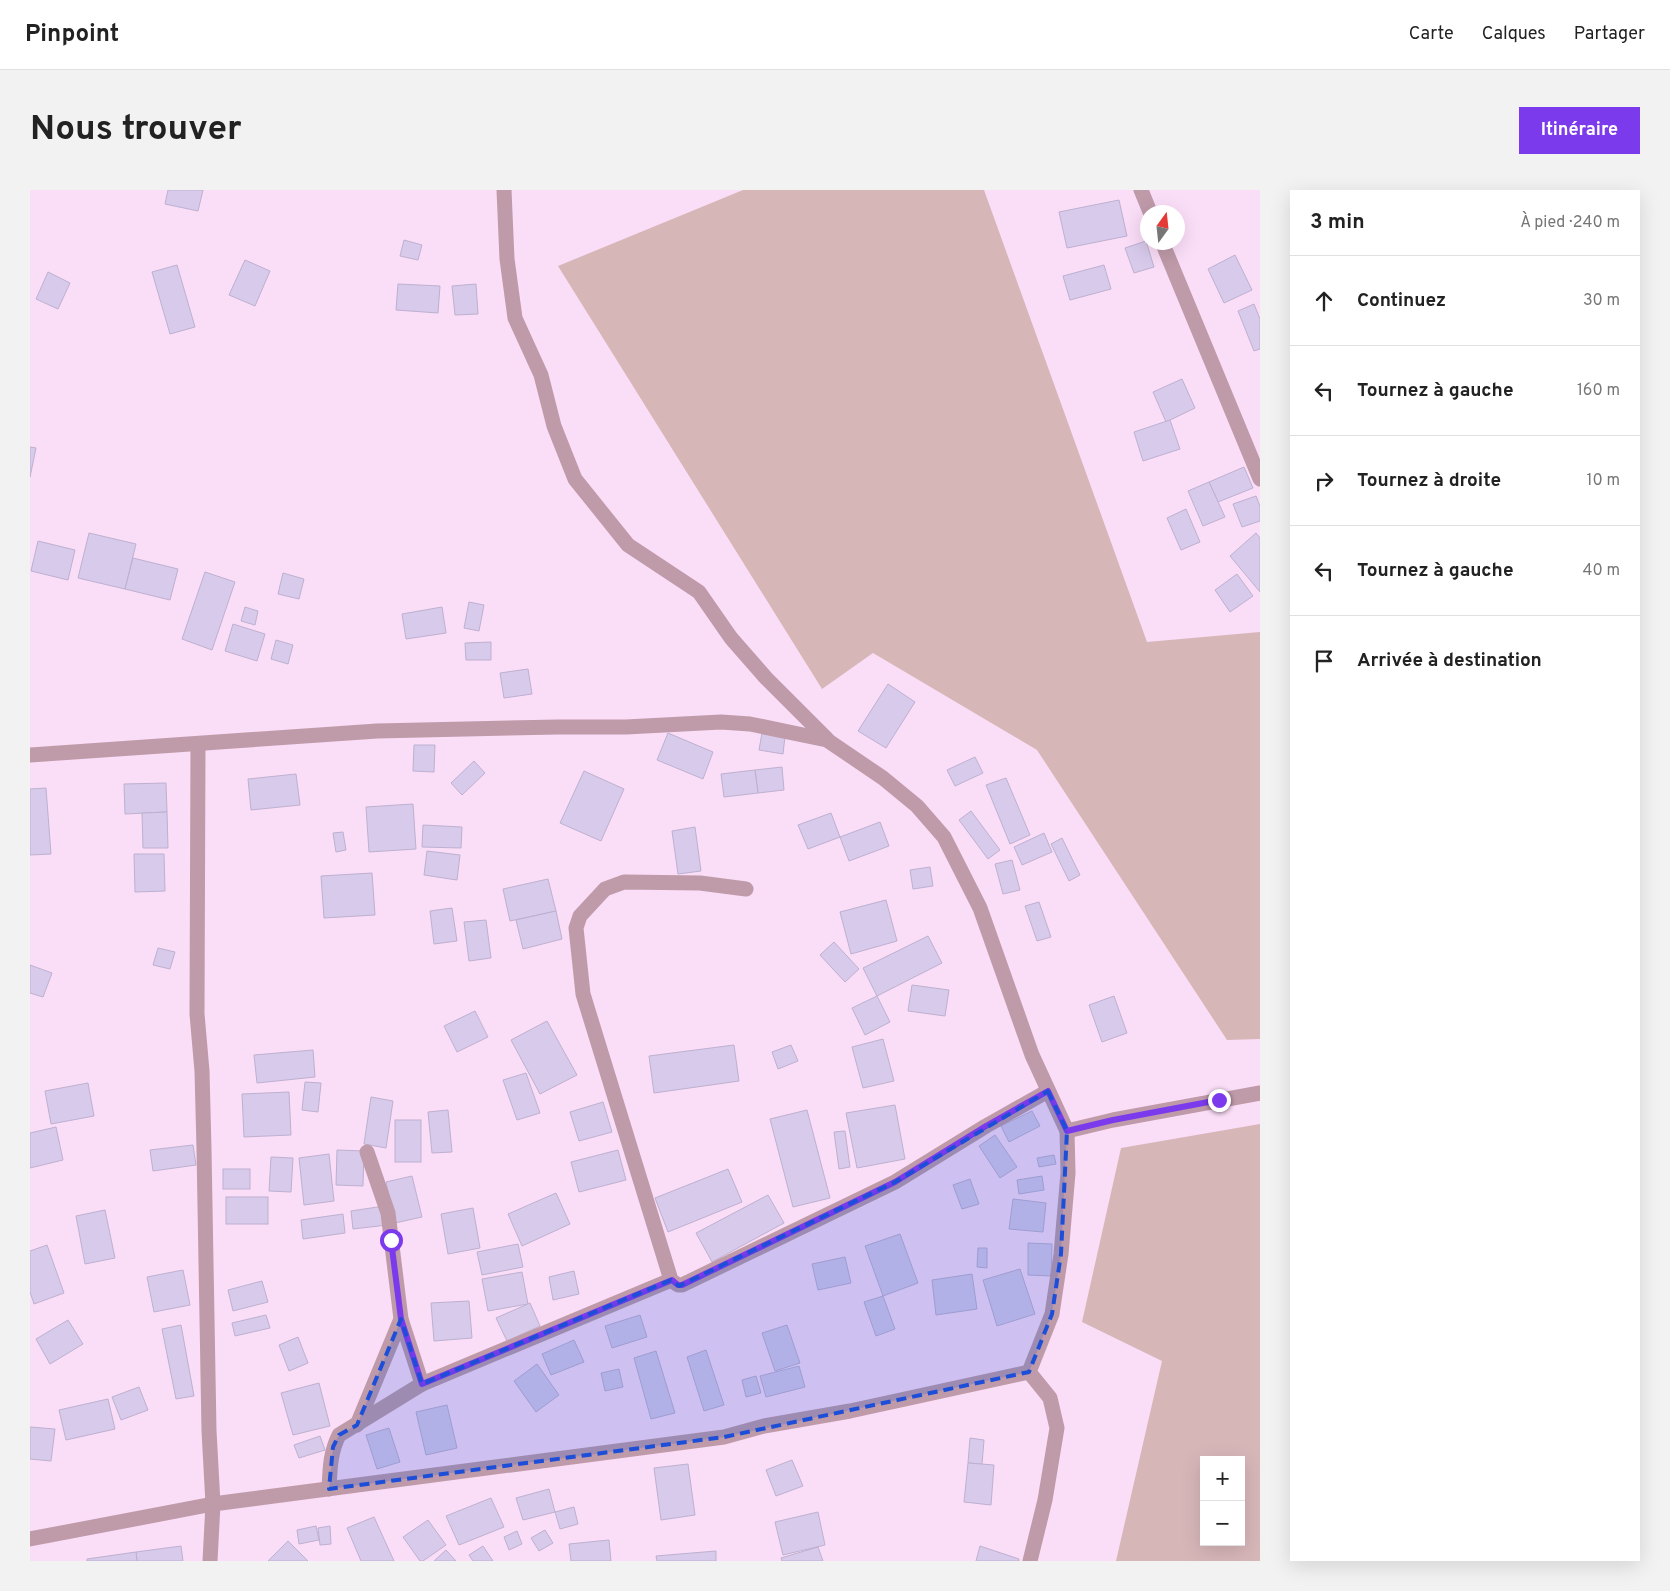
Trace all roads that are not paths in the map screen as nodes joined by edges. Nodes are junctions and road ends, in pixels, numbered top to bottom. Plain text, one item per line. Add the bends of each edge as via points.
1 (504, 190) edge
2 (1141, 190) edge
3 (1147, 205) edge
4 (1165, 250) edge
5 (1260, 479) edge
6 (827, 740) junction
7 (198, 744) junction
8 (30, 755) edge
9 (746, 889) dead end
10 (1048, 1091) junction
11 (1260, 1093) edge
12 (1067, 1131) junction
13 (367, 1152) dead end
14 (672, 1280) junction
15 (401, 1319) junction
16 (1029, 1372) junction
17 (422, 1384) junction
18 (357, 1425) junction
19 (329, 1489) junction
20 (213, 1504) junction
21 (30, 1539) edge
22 (210, 1561) edge
23 (1030, 1561) edge

1 - 6 street via 507,259 515,318 540,375 554,426 575,479 628,545 700,592 731,638
2 - 3 street
4 - 5 street
6 - 7 street via 750,724 721,722 626,727 377,731
6 - 10 street via 883,778 917,806 944,836 980,908
7 - 8 street
7 - 20 street via 196,937
9 - 14 street via 700,883 624,882 605,889 580,916 576,928 583,994
10 - 12 street
10 - 14 street via 895,1182 682,1285
11 - 12 street
12 - 16 street via 1068,1174 1052,1314
13 - 15 street via 388,1213
14 - 17 street
15 - 17 street
15 - 18 street
16 - 19 street via 724,1437
16 - 23 street via 1050,1398 1057,1428
17 - 18 street
18 - 19 street via 339,1435 333,1447
19 - 20 street
20 - 21 street
20 - 22 street

